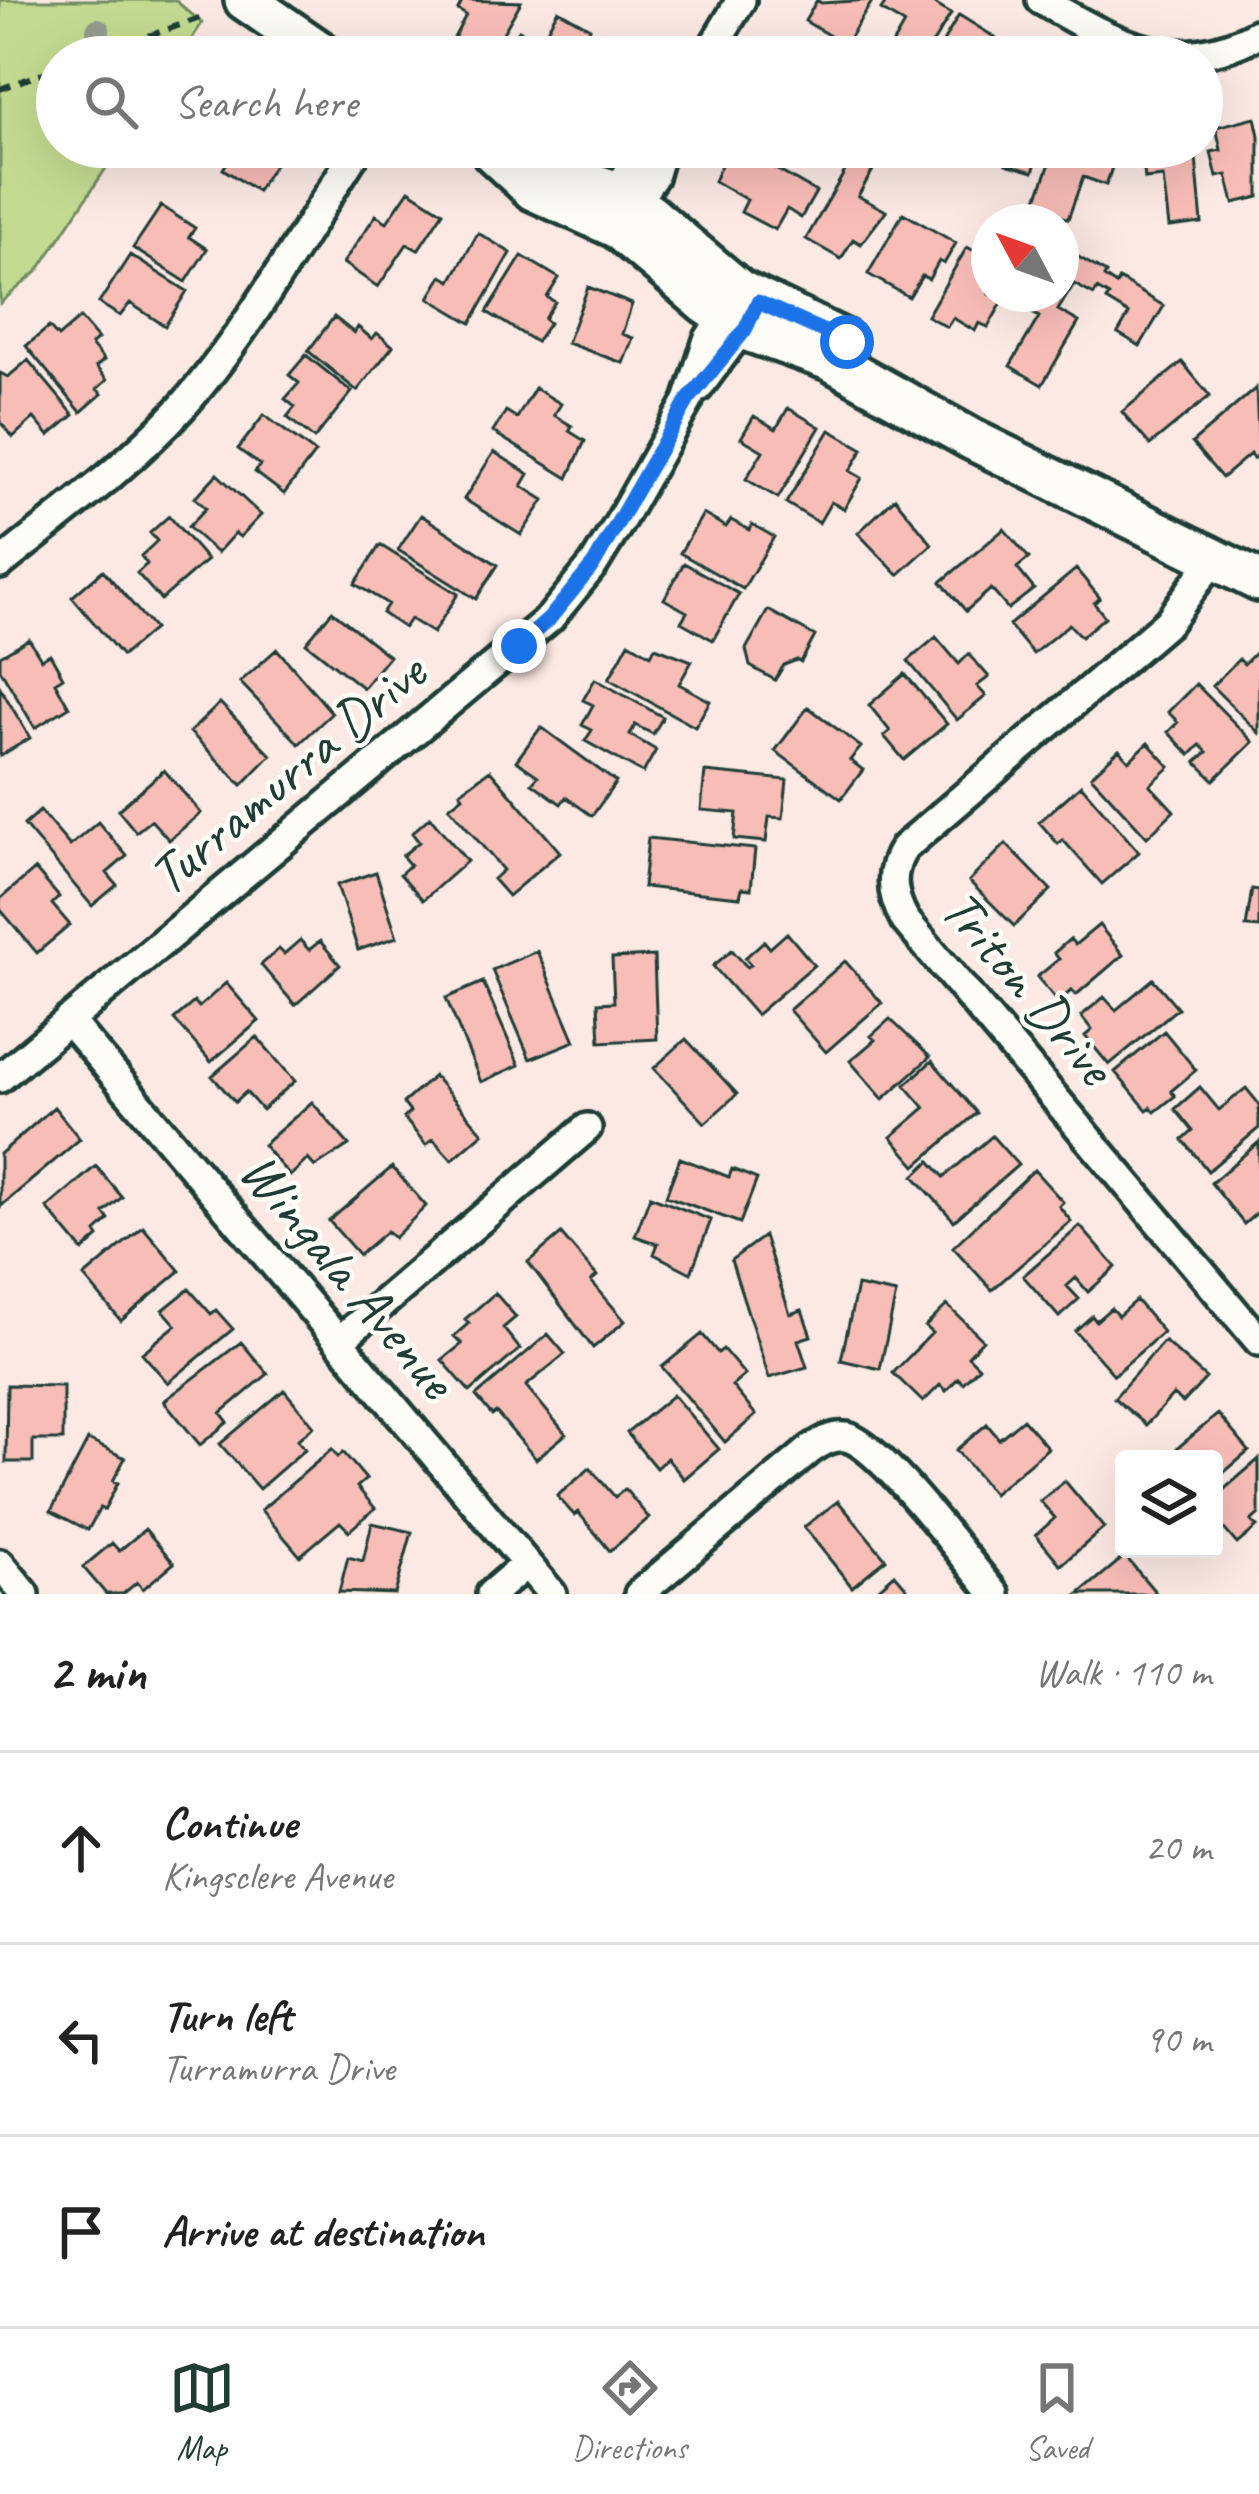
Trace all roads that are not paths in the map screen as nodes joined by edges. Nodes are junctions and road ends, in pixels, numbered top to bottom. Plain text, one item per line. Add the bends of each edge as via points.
1 (245, 0) edge
2 (741, 0) edge
3 (1041, 0) edge
4 (1259, 33) edge
5 (297, 36) edge
6 (720, 36) edge
7 (1103, 36) edge
8 (1223, 45) edge
9 (344, 168) edge
10 (508, 168) edge
11 (636, 168) edge
12 (655, 168) edge
13 (617, 210) junction
14 (741, 309) junction
15 (0, 564) edge
16 (1244, 565) edge
17 (68, 1021) junction
18 (0, 1078) edge
19 (586, 1128) dead end
20 (339, 1341) junction
21 (1259, 1341) edge
22 (0, 1564) edge
23 (526, 1564) junction
24 (26, 1594) edge
25 (490, 1594) edge
26 (552, 1594) edge
27 (639, 1594) edge
28 (995, 1594) edge

1 - 5 main road
2 - 6 street
3 - 7 street
4 - 8 street
9 - 15 street via 182,406
10 - 13 main road via 533,190
11 - 13 street
12 - 13 street
13 - 14 main road
14 - 16 main road via 971,440
14 - 17 street, Turramurra Drive via 594,564 550,618
16 - 21 street, Triton Drive via 904,848 892,890 904,920
17 - 18 street, Turramurra Drive
17 - 20 street, Wingala Avenue
19 - 20 street
20 - 23 street, Wingala Avenue
22 - 24 street
23 - 25 street
23 - 26 street, Wingala Avenue
27 - 28 street via 811,1449 838,1436 880,1458

